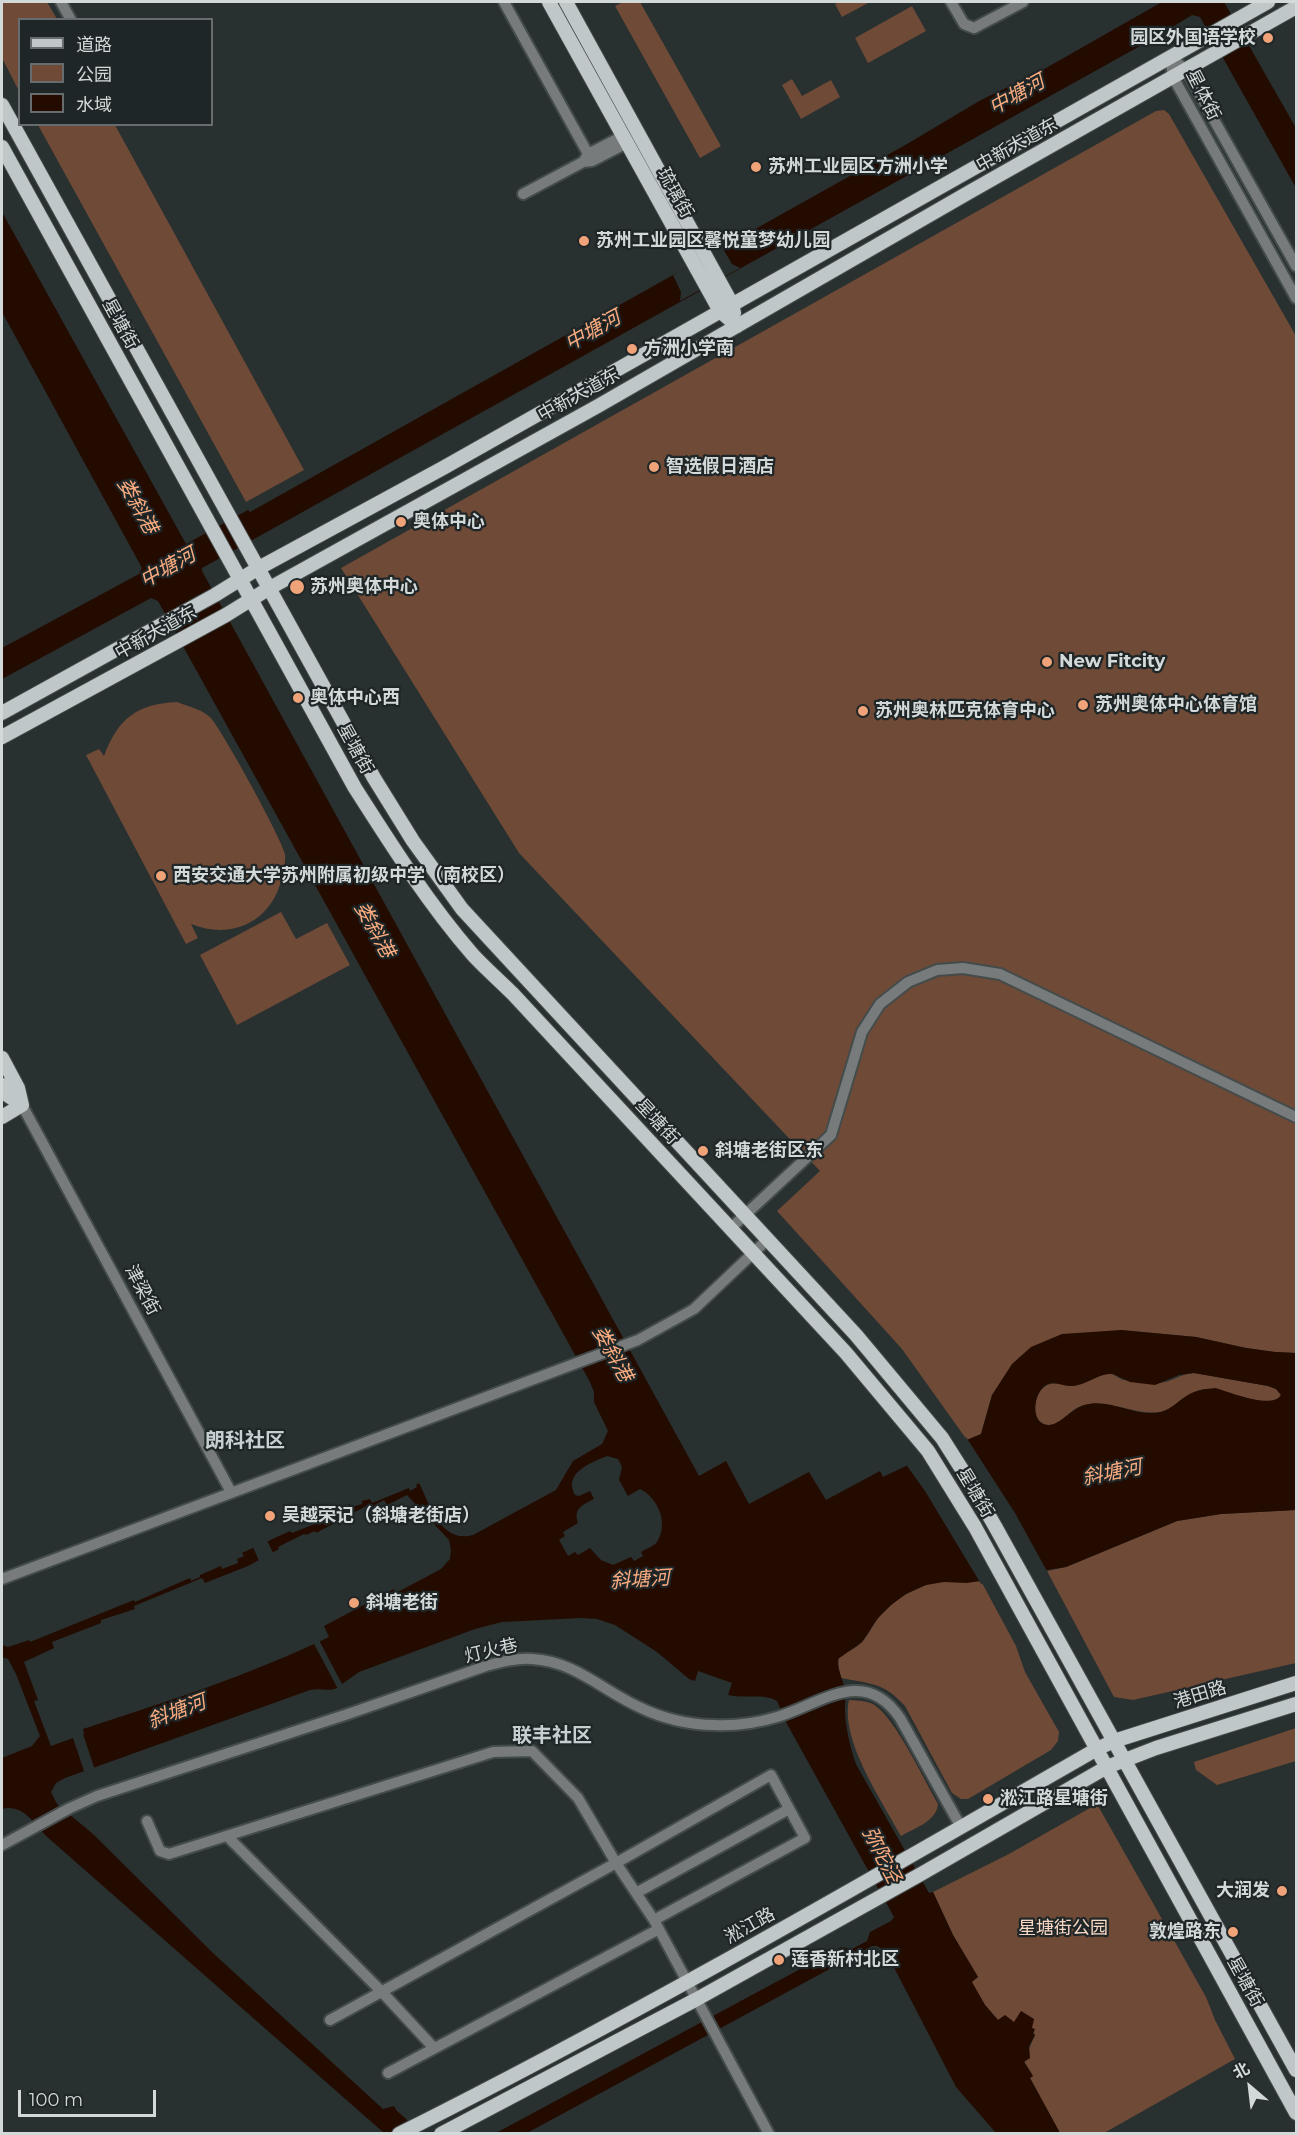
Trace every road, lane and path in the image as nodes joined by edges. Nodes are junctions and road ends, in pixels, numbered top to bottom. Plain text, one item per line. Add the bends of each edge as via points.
1 (61, 2) edge
2 (504, 2) edge
3 (549, 2) edge
4 (951, 2) edge
5 (1023, 2) edge
6 (1268, 2) edge
7 (571, 3) edge
8 (1296, 7) edge
9 (556, 14) junction
10 (70, 18) edge
11 (1170, 57) junction
12 (1186, 70) junction
13 (1173, 77) junction
14 (2, 105) edge
15 (625, 140) junction
16 (2, 147) edge
17 (588, 159) junction
18 (523, 194) dead end
19 (1296, 266) edge
20 (713, 283) junction
21 (1296, 298) edge
22 (726, 308) junction
23 (737, 326) junction
24 (257, 569) junction
25 (240, 580) junction
26 (268, 589) junction
27 (251, 600) junction
28 (2, 713) edge
29 (2, 737) edge
30 (2, 1058) edge
31 (7, 1091) edge
32 (22, 1105) junction
33 (2, 1117) edge
34 (1296, 1117) edge
35 (746, 1214) junction
36 (731, 1228) junction
37 (768, 1239) junction
38 (753, 1253) junction
39 (231, 1492) junction
40 (2, 1579) edge
41 (1296, 1683) edge
42 (1296, 1704) edge
43 (1114, 1741) junction
44 (1097, 1749) junction
45 (1124, 1759) junction
46 (1107, 1767) junction
47 (789, 1809) junction
48 (147, 1821) dead end
49 (961, 1827) junction
50 (226, 1836) junction
51 (2, 1845) edge
52 (616, 1863) junction
53 (636, 1893) junction
54 (656, 1925) junction
55 (688, 1981) junction
56 (382, 1992) junction
57 (697, 1999) junction
58 (330, 2020) dead end
59 (434, 2048) junction
60 (1296, 2070) edge
61 (388, 2073) dead end
62 (1296, 2114) edge
63 (399, 2133) edge
64 (441, 2133) edge
65 (769, 2133) edge

1 - 10 street
2 - 17 street
3 - 9 main road, 琉璃街
4 - 5 street via 962,20 974,28
6 - 11 main road, 中新大道东
7 - 9 street
7 - 20 main road, 琉璃街 via 706,256
8 - 12 main road, 中新大道东
9 - 15 main road, 琉璃街
11 - 12 street, 星体街
11 - 13 street, 星体街
11 - 22 main road, 中新大道东
12 - 13 main road, 中新大道东
12 - 19 street, 星体街
13 - 21 street, 星体街
13 - 23 main road, 中新大道东
14 - 24 main road, 星塘街
15 - 17 street
15 - 20 main road, 琉璃街 via 693,263
16 - 25 main road, 星塘街
17 - 18 street
20 - 22 main road, 琉璃街
22 - 23 main road, 琉璃街
22 - 24 main road, 中新大道东
23 - 26 main road, 中新大道东
24 - 25 main road, 中新大道东
24 - 26 main road, 星塘街
25 - 27 main road, 星塘街
25 - 28 main road, 中新大道东
26 - 27 main road, 中新大道东
26 - 35 main road, 星塘街 via 374,778 462,909
27 - 29 main road, 中新大道东
27 - 36 main road, 星塘街 via 355,788 446,922
30 - 31 main road, 津梁街
31 - 32 main road, 津梁街
32 - 33 main road
32 - 39 street, 津梁街
34 - 35 street via 1000,974 963,968 937,969 908,982 875,1010 862,1032 831,1135
35 - 36 street
35 - 37 main road, 星塘街
36 - 38 main road, 星塘街
37 - 38 street
37 - 43 main road, 星塘街 via 856,1335 942,1438
38 - 39 street via 694,1309 638,1340
38 - 44 main road, 星塘街 via 846,1353 928,1450
39 - 40 street
41 - 43 main road, 港田路
42 - 45 main road, 港田路
43 - 44 main road, 淞江路
43 - 45 main road, 星塘街
44 - 46 main road, 星塘街
44 - 49 main road, 淞江路
45 - 46 main road, 淞江路
45 - 60 main road, 星塘街
46 - 57 main road, 淞江路
46 - 62 main road, 星塘街
47 - 52 street via 771,1775
47 - 53 street
47 - 54 street via 805,1838
48 - 50 street via 164,1854
49 - 51 street, 灯火巷 via 894,1710 875,1695 847,1691 779,1717 735,1725 690,1723 640,1708 581,1672 532,1659 486,1666 97,1796
49 - 55 main road, 淞江路
50 - 52 street via 494,1752 532,1751 578,1798
50 - 56 street
52 - 53 street
52 - 56 street
53 - 54 street
54 - 55 street
54 - 59 street
55 - 57 street
55 - 63 main road, 淞江路
56 - 58 street
56 - 59 street
57 - 64 main road, 淞江路
57 - 65 street
59 - 61 street

